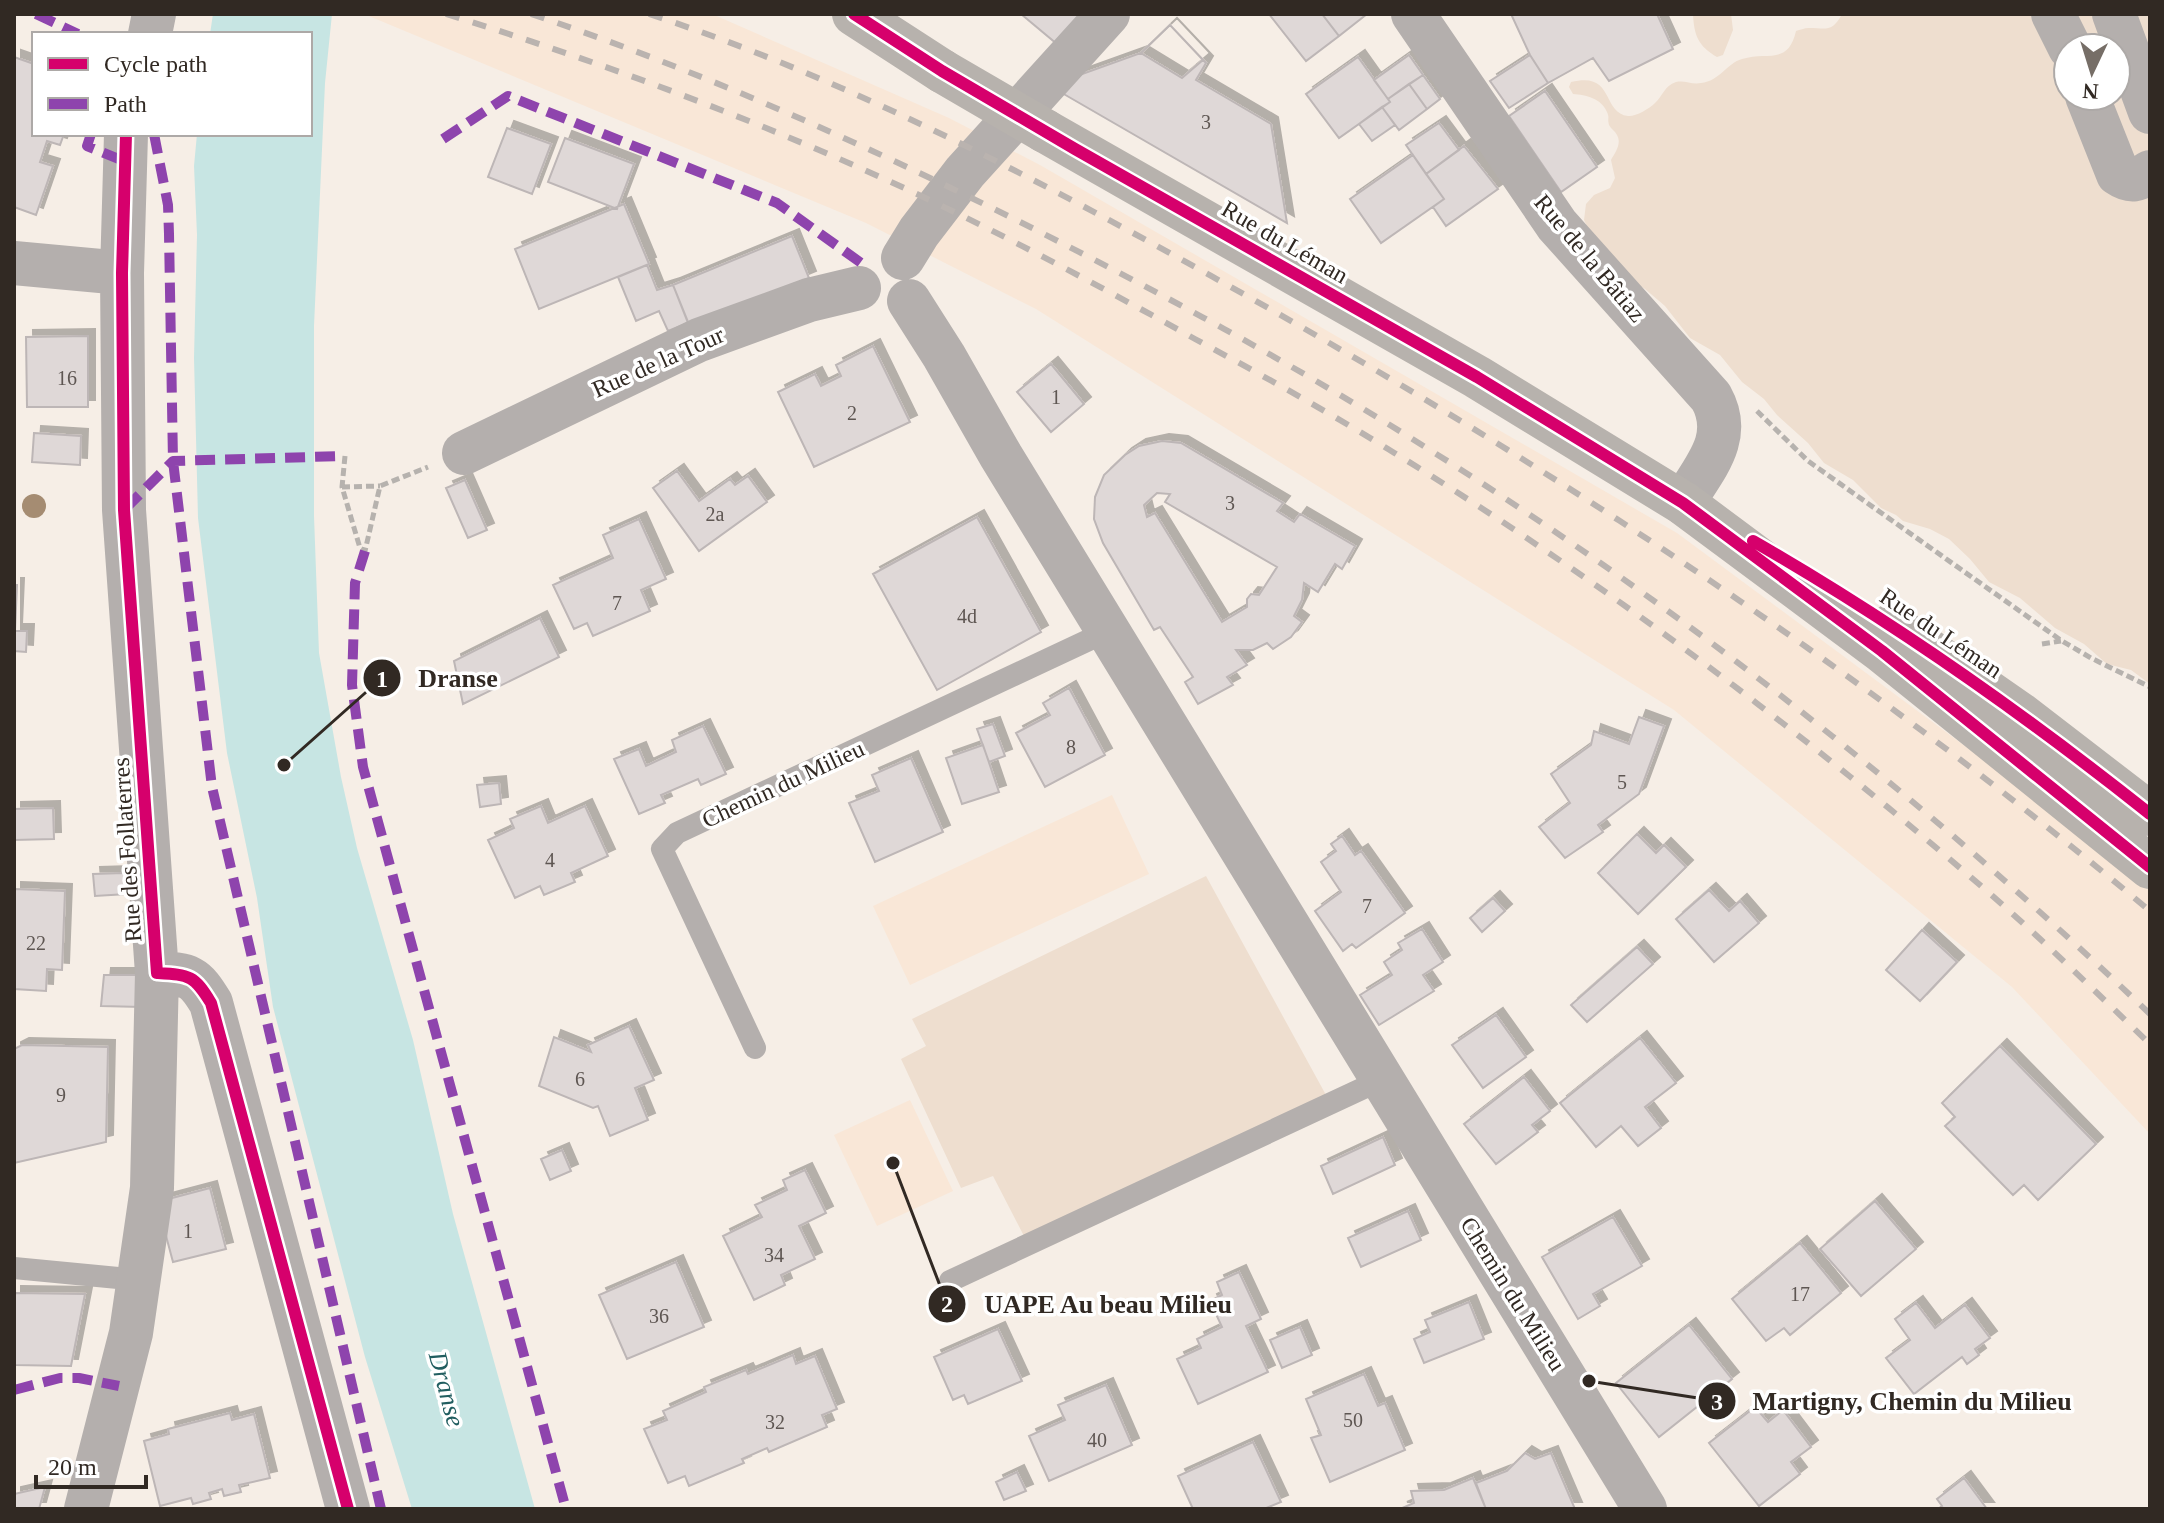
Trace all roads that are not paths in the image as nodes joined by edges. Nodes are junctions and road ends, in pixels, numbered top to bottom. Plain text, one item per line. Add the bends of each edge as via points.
1 (854, 14) edge
2 (1108, 14) edge
3 (1413, 14) edge
4 (2053, 14) edge
5 (2114, 14) edge
6 (2062, 32) edge
7 (2093, 112) edge
8 (2150, 112) edge
9 (126, 136) edge
10 (2150, 172) edge
11 (903, 258) junction
12 (14, 263) edge
13 (122, 273) junction
14 (859, 288) junction
15 (909, 301) junction
16 (464, 453) road end
17 (1688, 506) junction
18 (1108, 631) junction
19 (2150, 814) edge
20 (2150, 867) edge
21 (157, 973) junction
22 (755, 1048) dead end
23 (1383, 1079) junction
24 (14, 1268) edge
25 (139, 1280) junction
26 (950, 1281) dead end
27 (86, 1509) edge
28 (348, 1509) edge
29 (1645, 1509) edge

1 - 17 main road, Rue du Léman, bridge via 942,71 1477,377
2 - 11 street via 965,172
3 - 17 street, Rue de la Bâtiaz via 1557,225 1711,397 1718,411 1719,442
4 - 6 street
5 - 8 street
7 - 10 street via 2118,174 2137,181
9 - 13 street, Rue des Follaterres
11 - 14 street via 886,254 869,260 859,276
11 - 15 street via 916,276
12 - 13 street
13 - 21 street, Rue des Follaterres via 124,510
14 - 15 street via 879,310 897,309
14 - 16 street, Rue de la Tour via 809,300 699,340
15 - 18 street, Chemin du Milieu
17 - 19 main road, Rue du Léman via 1904,633
17 - 20 main road, Rue du Léman via 1882,651
18 - 22 lane, Chemin du Milieu via 677,833 662,849
18 - 23 street, Chemin du Milieu
21 - 25 street via 152,1188
21 - 28 street, Rue des Follaterres via 189,976 211,1003
23 - 26 lane
23 - 29 street, Chemin du Milieu
24 - 25 lane
25 - 27 street via 128,1346

